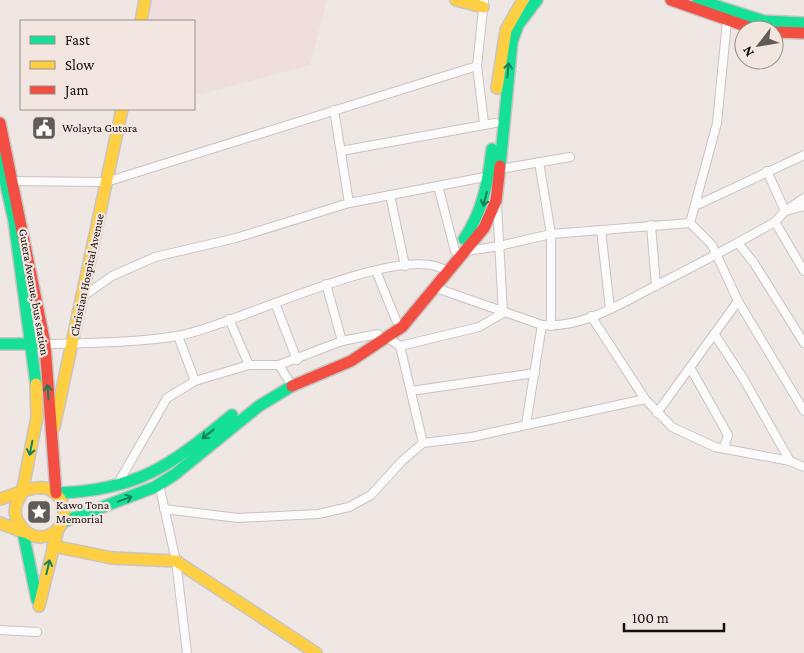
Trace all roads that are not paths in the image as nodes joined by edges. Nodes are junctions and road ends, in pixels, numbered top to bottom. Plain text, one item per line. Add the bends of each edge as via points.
1 (145, 0) edge
2 (456, 0) edge
3 (523, 0) edge
4 (537, 0) edge
5 (671, 0) edge
6 (698, 0) edge
7 (483, 3) edge
8 (141, 20) edge
9 (727, 21) junction
10 (734, 23) edge
11 (804, 23) edge
12 (784, 32) edge
13 (804, 33) edge
14 (477, 66) junction
15 (122, 110) edge
16 (334, 110) junction
17 (0, 123) edge
18 (490, 123) junction
19 (340, 151) junction
20 (804, 155) edge
21 (570, 157) dead end
22 (0, 158) edge
23 (539, 162) junction
24 (767, 171) junction
25 (496, 174) junction
26 (9, 181) junction
27 (106, 182) junction
28 (438, 186) junction
29 (390, 195) junction
30 (804, 198) edge
31 (496, 201) junction
32 (349, 203) junction
33 (804, 206) edge
34 (786, 211) junction
35 (776, 222) junction
36 (690, 223) junction
37 (651, 225) junction
38 (601, 230) junction
39 (551, 234) junction
40 (738, 243) junction
41 (499, 246) junction
42 (455, 251) junction
43 (467, 251) junction
44 (715, 256) junction
45 (801, 260) edge
46 (405, 266) junction
47 (445, 270) junction
48 (376, 271) junction
49 (804, 271) edge
50 (326, 284) junction
51 (656, 286) junction
52 (436, 288) junction
53 (82, 296) junction
54 (738, 301) junction
55 (275, 302) junction
56 (610, 309) junction
57 (503, 313) junction
58 (592, 316) junction
59 (229, 319) junction
60 (396, 320) junction
61 (542, 325) junction
62 (552, 326) junction
63 (715, 335) junction
64 (178, 336) junction
65 (383, 336) junction
66 (342, 341) junction
67 (72, 343) junction
68 (804, 343) edge
69 (0, 344) edge
70 (32, 344) junction
71 (44, 344) junction
72 (400, 346) junction
73 (297, 360) junction
74 (249, 365) junction
75 (279, 365) junction
76 (691, 369) junction
77 (535, 373) junction
78 (196, 381) junction
79 (290, 383) junction
80 (411, 391) junction
81 (645, 399) junction
82 (804, 411) edge
83 (658, 413) junction
84 (526, 424) junction
85 (51, 441) junction
86 (423, 443) junction
87 (724, 448) junction
88 (790, 461) junction
89 (804, 467) edge
90 (159, 484) junction
91 (117, 485) junction
92 (22, 493) junction
93 (56, 493) junction
94 (0, 499) edge
95 (164, 509) junction
96 (0, 523) edge
97 (61, 525) junction
98 (23, 532) junction
99 (52, 546) junction
100 (176, 561) junction
101 (0, 630) edge
102 (37, 632) dead end
103 (187, 653) edge
104 (316, 653) edge

1 - 8 main road
2 - 7 main road
3 - 18 main road via 508,23 503,38
25 -> 4 main road via 512,42 518,25
5 - 9 main road
6 - 11 main road via 771,22
7 - 14 street
9 - 10 main road
9 - 36 street via 717,123
12 - 13 main road
14 - 16 street
14 - 18 street
15 - 27 main road, Christian Hospital Avenue
16 - 19 street
16 - 27 street
17 - 26 main road, Gutera Avenue, bus station
18 - 19 street
18 - 25 main road
19 - 32 street
20 - 24 street
21 - 23 street
22 - 26 main road
23 - 25 street
23 - 39 street
24 - 34 street
24 - 36 street via 695,206
25 - 28 street
25 - 31 main road
25 -> 42 main road via 476,222
26 - 27 street
26 - 70 main road
26 - 71 main road, Gutera Avenue, bus station via 37,297
27 - 53 main road, Christian Hospital Avenue
28 - 29 street
28 - 42 street
29 - 32 street
29 - 46 street
30 - 34 street
31 - 41 street
31 - 43 main road via 484,228
32 - 53 street via 236,238 155,257 112,276
33 - 34 street
34 - 35 street
35 - 40 street
35 - 45 street
36 - 37 street
36 - 44 street via 708,240
37 - 38 street
37 - 51 street
38 - 39 street
38 - 56 street
39 - 41 street
39 - 62 street
40 - 44 street
40 - 68 street
41 - 43 street
41 - 57 street
42 - 47 main road
43 - 47 main road
44 - 51 street
44 - 54 street
45 - 49 street
46 - 47 street
46 - 48 street
47 - 52 main road
47 - 60 main road
48 - 50 street
48 - 60 street
50 - 55 street
50 - 66 street
51 - 56 street
52 - 57 street
52 - 65 main road via 402,326
53 - 67 main road, Christian Hospital Avenue
54 - 63 street
54 - 82 street
55 - 59 street
55 - 73 street
56 - 58 street
57 - 61 street
57 - 72 street via 479,327
58 - 62 street
58 - 81 street
59 - 64 street
59 - 74 street
60 - 65 main road
61 - 62 street
61 - 77 street
63 - 76 street
63 - 88 street
64 - 67 street
64 - 78 street
65 - 66 street
65 - 72 street
65 - 79 main road
66 - 73 street
67 - 71 street
67 - 85 main road, Christian Hospital Avenue
69 - 70 main road
70 - 71 main road
70 -> 92 main road via 37,417
85 -> 71 main road, Gutera Avenue, bus station
72 - 80 street
73 - 75 street
74 - 75 street
74 - 78 street
75 - 79 street
76 - 83 street
76 - 87 street via 728,436
77 - 80 street
77 - 84 street
78 - 91 street via 167,398
79 - 90 main road
79 -> 91 main road via 242,408 154,472
80 - 86 street
81 - 83 street
81 - 84 street
83 - 87 street via 672,427
84 - 86 street via 472,437
85 - 93 main road, Gutera Avenue, bus station
86 - 95 street via 371,495 348,507 318,514 238,518
87 - 88 street
88 - 89 street
90 - 95 street
97 -> 90 main road
91 - 93 main road
92 - 93 main road via 38,486
92 - 94 main road
92 - 98 main road via 14,510
93 - 97 main road via 64,508
95 - 100 street
96 - 98 main road
97 - 98 main road via 51,534 39,537
97 - 99 main road
98 -> 99 main road via 39,606
99 - 100 main road via 112,558
100 - 103 street
100 - 104 main road
101 - 102 street

